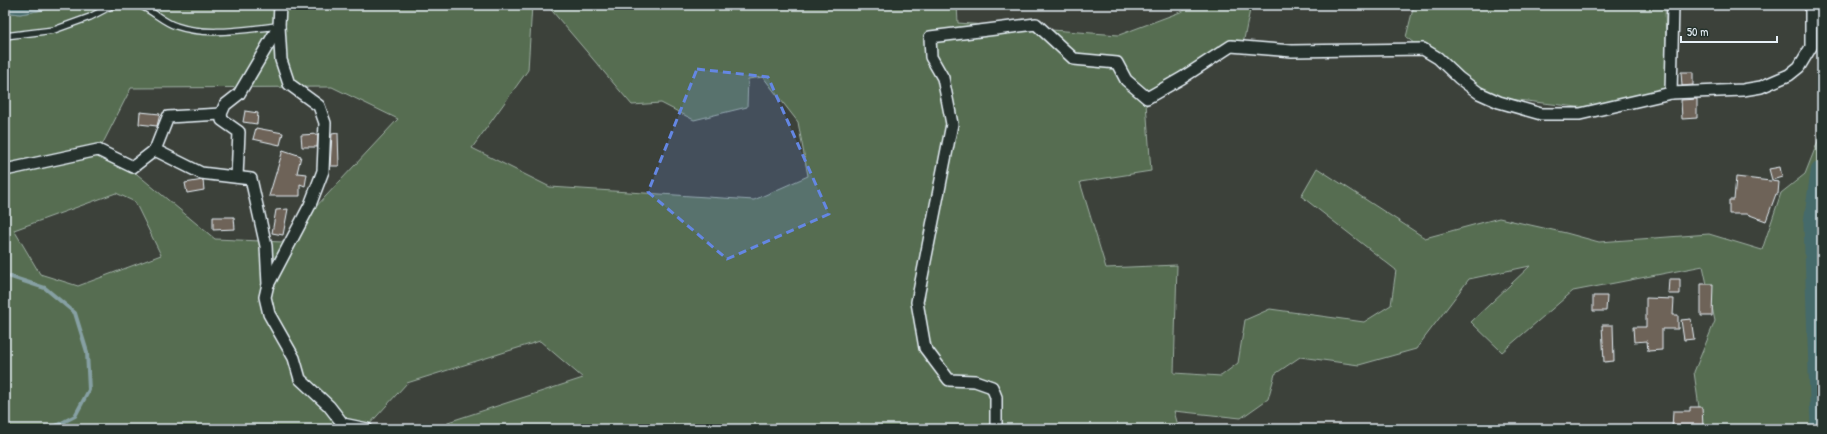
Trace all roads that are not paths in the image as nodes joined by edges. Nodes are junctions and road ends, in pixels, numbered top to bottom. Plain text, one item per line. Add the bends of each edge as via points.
1 (113, 5) edge
2 (138, 5) edge
3 (280, 5) edge
4 (1673, 5) edge
5 (1811, 5) edge
6 (279, 26) junction
7 (5, 36) edge
8 (1671, 93) junction
9 (221, 114) junction
10 (155, 150) junction
11 (5, 170) edge
12 (237, 177) junction
13 (268, 284) junction
14 (367, 429) edge
15 (996, 429) edge

1 - 7 lane via 90,17 54,30
2 - 6 lane via 175,26 204,32
3 - 6 street
4 - 8 street
5 - 8 street via 1811,47 1798,68 1789,75 1743,90
6 - 9 street via 239,94 225,105
6 - 13 street via 281,60 289,84 319,106 325,123 323,171 310,205
8 - 15 street via 1580,114 1541,114 1499,102 1479,93 1438,58 1423,49 1292,51 1231,46 1147,98 1126,80 1118,62 1074,59 1036,24 930,37 931,57 943,78 952,124 917,302 925,348 949,380 975,381 992,387 996,397
9 - 10 street via 168,117
9 - 12 street via 222,120 239,132
10 - 11 street via 133,167 98,150
10 - 12 street via 201,173
12 - 13 street via 250,179 266,246
13 - 14 street via 265,297 269,314 294,358 300,379 329,406 343,424

